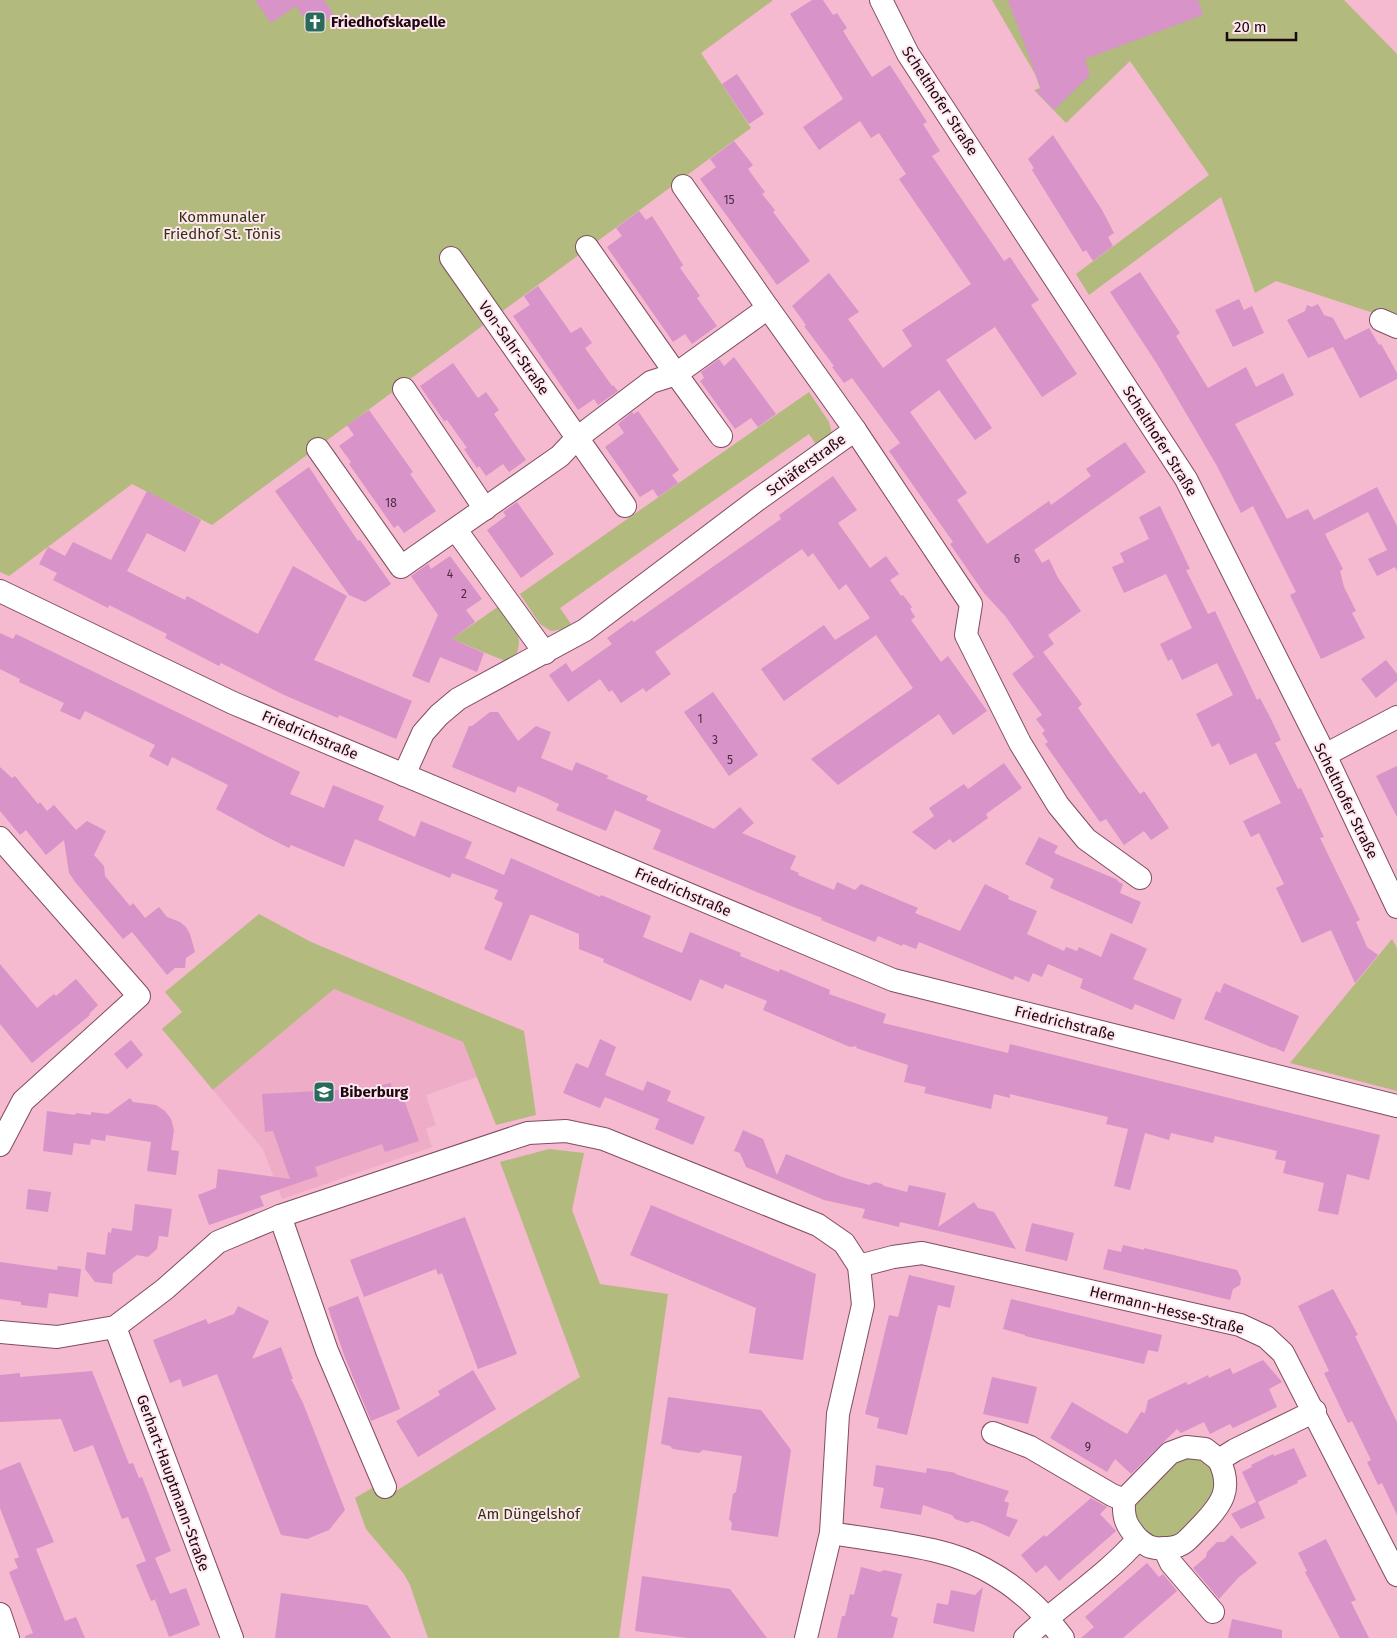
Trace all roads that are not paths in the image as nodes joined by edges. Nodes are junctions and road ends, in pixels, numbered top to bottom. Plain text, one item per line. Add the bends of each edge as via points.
1 (881, 0) edge
2 (683, 186) dead end
3 (587, 247) dead end
4 (451, 258) dead end
5 (768, 308) junction
6 (676, 374) junction
7 (404, 388) dead end
8 (855, 430) junction
9 (721, 436) dead end
10 (577, 438) junction
11 (318, 449) dead end
12 (625, 506) dead end
13 (485, 508) junction
14 (456, 530) junction
15 (0, 591) edge
16 (545, 653) junction
17 (1397, 717) edge
18 (1325, 755) junction
19 (404, 775) junction
20 (0, 838) edge
21 (1140, 878) dead end
22 (1397, 906) edge
23 (1397, 1106) edge
24 (0, 1145) edge
25 (280, 1216) junction
26 (859, 1266) junction
27 (115, 1327) junction
28 (0, 1332) edge
29 (1315, 1411) junction
30 (993, 1433) dead end
31 (1219, 1460) junction
32 (385, 1487) dead end
33 (1124, 1500) junction
34 (831, 1533) junction
35 (1138, 1540) junction
36 (1164, 1548) junction
37 (1397, 1575) edge
38 (1213, 1612) dead end
39 (0, 1614) edge
40 (1046, 1618) junction
41 (8, 1638) edge
42 (232, 1638) edge
43 (806, 1638) edge
44 (1025, 1638) edge
45 (1063, 1638) edge

1 - 18 street, Schelthofer Straße via 908,54 1186,479
2 - 5 street
3 - 6 street
4 - 10 street, Von-Sahr-Straße
5 - 6 street
5 - 8 street
6 - 9 street
6 - 10 street via 650,382
7 - 13 street
8 - 16 street, Schäferstraße via 585,630
8 - 21 street, Schäferstraße via 971,604 966,635 1020,743 1058,805 1086,839
10 - 12 street, Von-Sahr-Straße
10 - 13 street via 560,456
11 - 14 street via 401,567
13 - 14 street
14 - 16 street
15 - 19 street, Friedrichstraße via 233,704
16 - 19 street, Schäferstraße via 458,699 439,714 423,733
17 - 18 street
18 - 22 street, Schelthofer Straße
19 - 23 street, Friedrichstraße via 893,980
20 - 24 street via 139,996 23,1101
25 - 26 street via 528,1133 566,1131 604,1139 818,1225 844,1243
25 - 27 street via 218,1242 165,1289
25 - 32 street via 327,1351
26 - 29 street, Hermann-Hesse-Straße via 922,1253 1240,1325 1266,1337 1284,1352
26 - 34 street via 863,1306 838,1414
27 - 28 street via 57,1337
27 - 42 street, Gerhart-Hauptmann-Straße
29 - 31 street
29 - 37 street, Hermann-Hesse-Straße
30 - 33 street via 1030,1447
31 - 33 street via 1205,1450 1186,1447 1170,1453
31 - 36 street via 1226,1483 1224,1496 1215,1512 1184,1544
33 - 35 street via 1127,1527
34 - 40 street via 941,1552 969,1562 1001,1578
34 - 43 street
35 - 36 street via 1152,1548
35 - 40 street
36 - 38 street via 1171,1563
39 - 41 street
40 - 44 street
40 - 45 street

